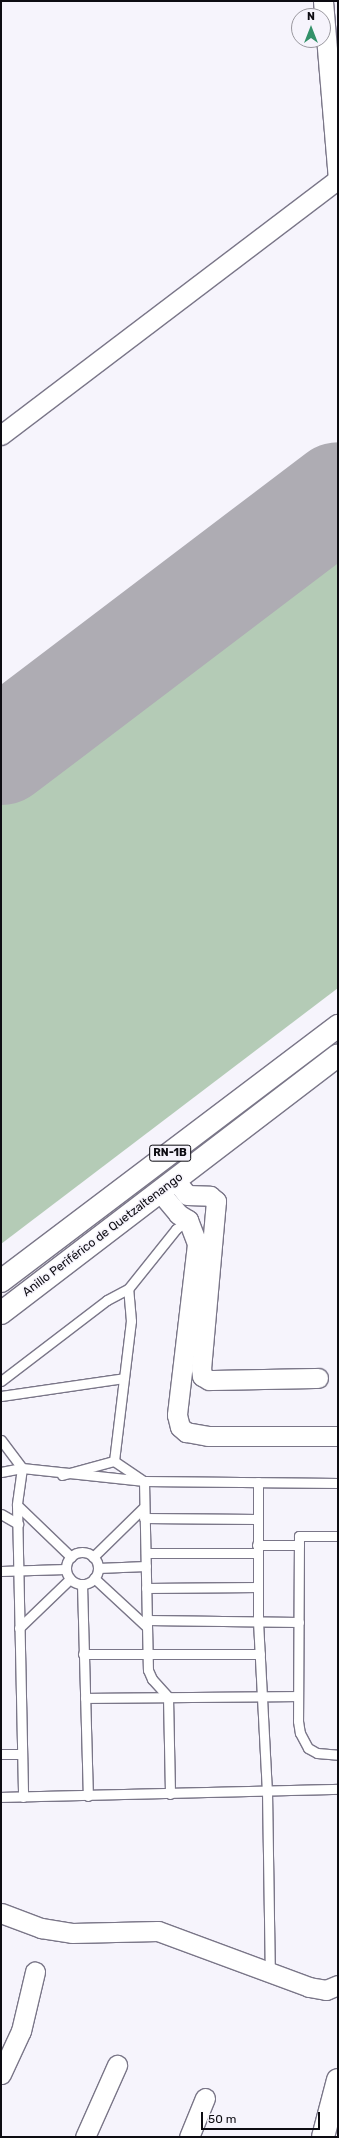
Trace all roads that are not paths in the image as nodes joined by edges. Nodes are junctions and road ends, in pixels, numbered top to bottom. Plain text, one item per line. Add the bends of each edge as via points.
1 (323, 1) edge
2 (338, 178) edge
3 (1, 435) edge
4 (338, 1026) edge
5 (338, 1055) edge
6 (167, 1186) junction
7 (188, 1220) junction
8 (1, 1281) edge
9 (128, 1289) junction
10 (1, 1313) edge
11 (124, 1378) junction
12 (318, 1378) dead end
13 (1, 1380) edge
14 (1, 1396) edge
15 (338, 1436) edge
16 (1, 1440) edge
17 (114, 1461) junction
18 (22, 1468) junction
19 (1, 1472) edge
20 (62, 1474) junction
21 (144, 1481) junction
22 (258, 1482) junction
23 (338, 1483) edge
24 (17, 1505) junction
25 (144, 1508) junction
26 (1, 1514) edge
27 (144, 1518) junction
28 (257, 1519) junction
29 (18, 1524) junction
30 (338, 1536) edge
31 (299, 1545) junction
32 (257, 1549) junction
33 (146, 1553) junction
34 (71, 1557) junction
35 (93, 1557) junction
36 (146, 1566) junction
37 (98, 1568) junction
38 (66, 1569) junction
39 (19, 1571) junction
40 (1, 1572) edge
41 (94, 1578) junction
42 (70, 1579) junction
43 (82, 1584) junction
44 (258, 1587) junction
45 (146, 1588) junction
46 (258, 1621) junction
47 (299, 1622) junction
48 (147, 1624) junction
49 (19, 1628) junction
50 (83, 1654) junction
51 (260, 1654) junction
52 (147, 1655) junction
53 (262, 1696) junction
54 (298, 1696) junction
55 (168, 1697) junction
56 (85, 1698) junction
57 (1, 1754) edge
58 (22, 1754) junction
59 (338, 1755) edge
60 (338, 1789) edge
61 (266, 1791) junction
62 (170, 1794) junction
63 (88, 1796) junction
64 (1, 1797) edge
65 (23, 1797) junction
66 (1, 1913) edge
67 (35, 1972) dead end
68 (270, 1974) junction
69 (338, 1985) edge
70 (117, 2066) dead end
71 (1, 2074) edge
72 (338, 2080) edge
73 (205, 2098) dead end
74 (85, 2137) edge
75 (188, 2137) edge
76 (323, 2137) edge

1 - 2 street
2 - 3 street
4 - 8 main road, Anillo Periférico de Quetzaltenango / RN-1B
5 - 6 main road, Anillo Periférico de Quetzaltenango / RN-1B
6 - 7 street via 178,1214
6 - 10 main road, Anillo Periférico de Quetzaltenango / RN-1B
6 - 12 street via 187,1195 210,1196 216,1202 200,1368 202,1376 209,1380
7 - 9 lane via 176,1230
7 - 15 street via 195,1234 197,1254 177,1415 180,1427 194,1434 208,1436
9 - 11 lane via 131,1321
9 - 13 lane via 106,1300
11 - 14 lane
11 - 17 lane
16 - 18 lane
17 - 20 lane
17 - 21 lane
18 - 19 lane
18 - 20 lane
18 - 24 lane
20 - 21 lane
21 - 22 lane
21 - 25 lane
22 - 23 lane
22 - 28 lane
24 - 29 lane
24 - 34 lane
25 - 27 lane
25 - 35 lane
26 - 29 lane
27 - 28 lane
27 - 33 lane
28 - 32 lane
29 - 39 lane
30 - 31 lane via 299,1536
31 - 32 lane
31 - 47 lane
32 - 33 lane
32 - 44 lane
33 - 36 lane
34 - 35 lane via 84,1553
34 - 38 lane
35 - 37 lane
36 - 37 lane
36 - 45 lane
37 - 41 lane
38 - 39 lane
38 - 42 lane
39 - 40 lane
39 - 49 lane
41 - 43 lane
41 - 48 lane
42 - 43 lane
42 - 49 lane
43 - 50 lane
44 - 45 lane
44 - 46 lane
45 - 48 lane
46 - 47 lane
46 - 48 lane
46 - 51 lane
47 - 54 lane
48 - 52 lane
49 - 58 lane
50 - 52 lane
50 - 56 lane
51 - 52 lane
51 - 53 lane
52 - 55 lane via 150,1677
53 - 54 lane
53 - 55 lane
53 - 61 lane
54 - 59 lane via 298,1721 303,1742 317,1753
55 - 56 lane
55 - 62 lane
56 - 63 lane
57 - 58 lane
58 - 65 lane
60 - 61 lane
61 - 62 lane
61 - 68 lane
62 - 63 lane
63 - 65 lane
64 - 65 lane
66 - 68 street via 40,1928 72,1933 158,1931
67 - 71 street via 21,2031
68 - 69 street via 320,1990 332,1989
70 - 74 street
72 - 76 main road
73 - 75 street

